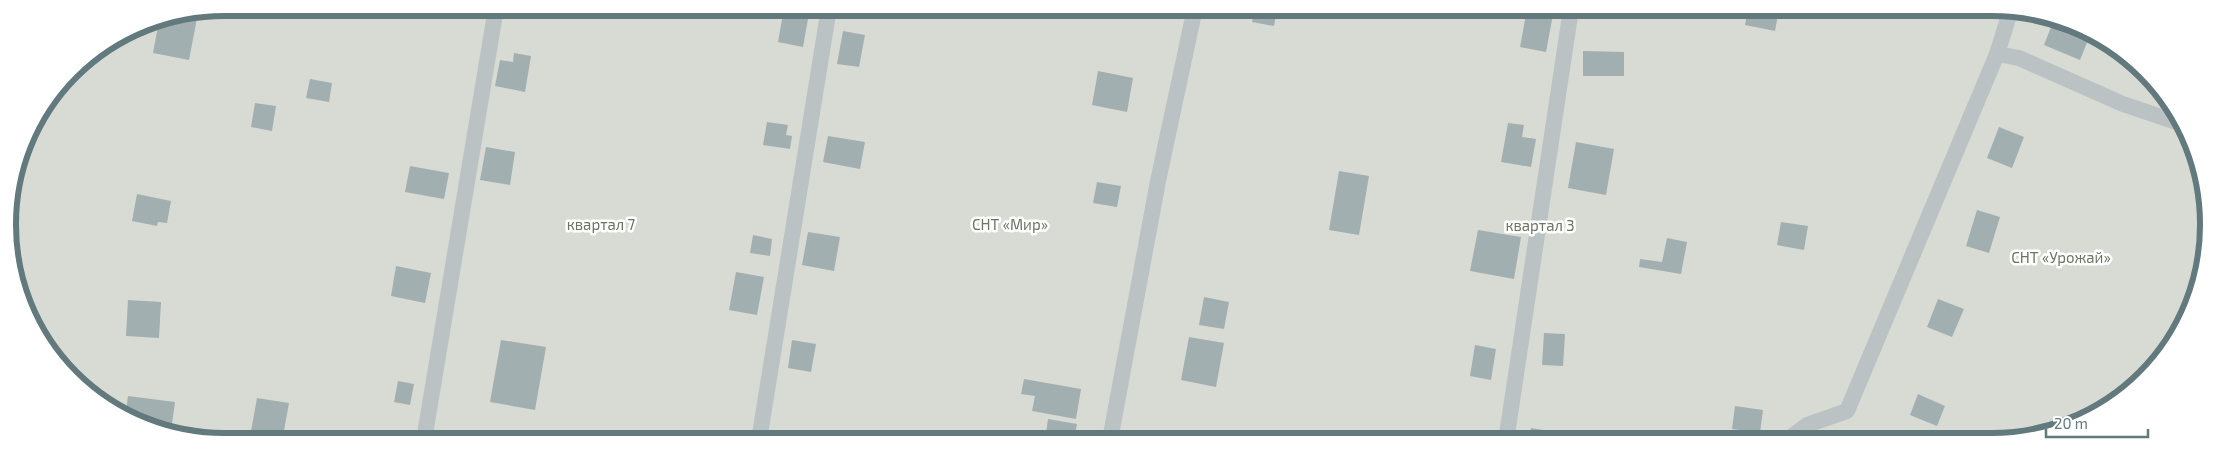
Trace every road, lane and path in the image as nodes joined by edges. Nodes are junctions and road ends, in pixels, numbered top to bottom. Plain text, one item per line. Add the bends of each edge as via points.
1 (495, 16) edge
2 (828, 16) edge
3 (1193, 16) edge
4 (1570, 16) edge
5 (2008, 17) edge
6 (1997, 54) junction
7 (2172, 121) edge
8 (425, 433) edge
9 (760, 433) edge
10 (1111, 433) edge
11 (1507, 433) edge
12 (1796, 433) edge

1 - 8 lane
2 - 9 lane
3 - 10 lane via 1158,181
4 - 11 lane
5 - 6 lane
6 - 7 lane via 2019,58 2123,104
6 - 12 lane via 1848,411 1807,424

